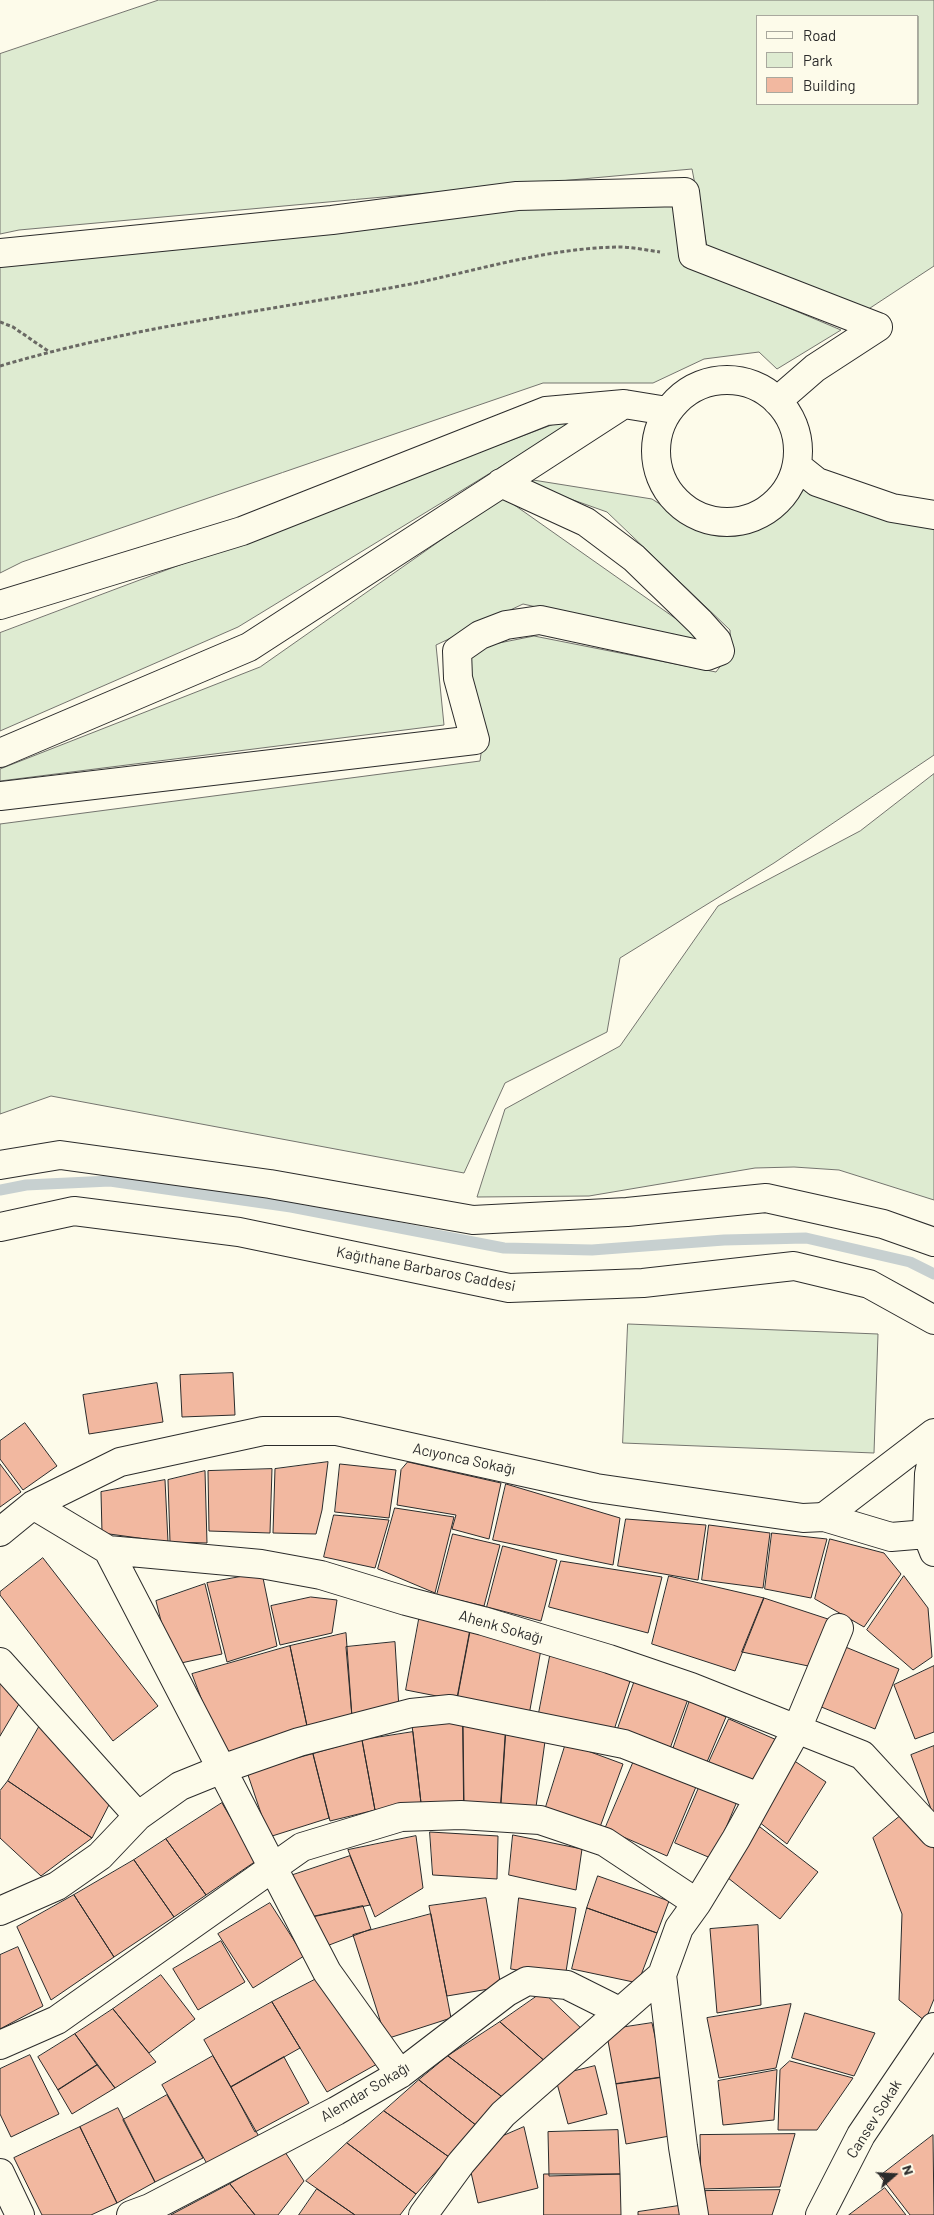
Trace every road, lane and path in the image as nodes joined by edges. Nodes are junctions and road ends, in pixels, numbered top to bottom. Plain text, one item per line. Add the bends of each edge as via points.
1 (0, 252) edge
2 (693, 255) junction
3 (0, 322) edge
4 (48, 351) junction
5 (0, 366) edge
6 (777, 400) junction
7 (624, 404) junction
8 (667, 411) junction
9 (797, 466) junction
10 (501, 483) junction
11 (934, 515) edge
12 (0, 605) edge
13 (0, 753) edge
14 (0, 796) edge
15 (0, 1165) edge
16 (0, 1227) edge
17 (934, 1242) edge
18 (934, 1320) edge
19 (934, 1434) edge
20 (934, 1450) edge
21 (33, 1505) junction
22 (824, 1517) junction
23 (0, 1532) edge
24 (932, 1538) edge
25 (108, 1550) junction
26 (839, 1628) dead end
27 (0, 1662) edge
28 (796, 1729) junction
29 (222, 1769) junction
30 (759, 1797) junction
31 (138, 1816) junction
32 (934, 1833) edge
33 (273, 1866) junction
34 (697, 1903) junction
35 (0, 1911) edge
36 (662, 1975) junction
37 (619, 2011) junction
38 (934, 2026) edge
39 (0, 2045) edge
40 (400, 2074) junction
41 (0, 2173) edge
42 (433, 2212) edge
43 (20, 2215) edge
44 (131, 2215) edge
45 (694, 2215) edge
46 (820, 2215) edge

1 - 2 street via 332,220 517,196 685,192
2 - 4 path via 620,247 558,252 411,284
2 - 6 street via 878,327 815,368
3 - 4 path
4 - 5 path
6 - 8 street via 747,383 720,380 699,384 681,395
6 - 9 street via 791,419 798,442
7 - 8 street
7 - 10 street
7 - 12 street via 546,410 242,531
8 - 9 street via 658,432 655,455 660,477 672,497 689,512 710,521 733,523 755,517 774,505 789,487
9 - 11 street via 817,482 892,508
10 - 13 street via 249,647
10 - 14 street via 586,522 634,558 718,640 720,651 707,656 540,620 506,624 480,635 457,651 458,678 475,740
15 - 17 street via 60,1155 270,1184 473,1220 627,1212 766,1198 883,1224
16 - 18 street, Kağıthane Barbaros Caddesi via 74,1211 239,1232 509,1288 642,1283 794,1266 869,1284
19 - 22 street
20 - 24 street via 929,1474
21 - 22 street, Acıyonca Sokağı via 120,1462 263,1431 337,1431 596,1488 803,1518
21 - 23 street, Acıyonca Sokağı
21 - 25 street, Ahenk Sokağı
22 - 24 street, Acıyonca Sokağı via 891,1537
25 - 28 street, Ahenk Sokağı via 251,1563 321,1575 609,1659 691,1687
25 - 29 street
26 - 28 street
27 - 31 street
28 - 30 street
28 - 32 street, Ahenk Sokağı via 862,1755
29 - 30 street via 299,1742 410,1713 450,1709 624,1744
29 - 31 street via 180,1786
29 - 33 street
30 - 34 street
31 - 35 street via 100,1856 57,1886
33 - 34 street via 302,1847 401,1817 461,1815 540,1820 605,1842
33 - 39 street via 58,2020
33 - 40 street via 327,1972
34 - 36 street via 679,1928
36 - 37 street
36 - 45 street
37 - 40 street, Alemdar Sokağı via 567,1985 526,1981
37 - 42 street via 503,2114 461,2163
38 - 46 street, Cansev Sokak via 861,2135
40 - 44 street, Alemdar Sokağı via 266,2148
41 - 43 street

